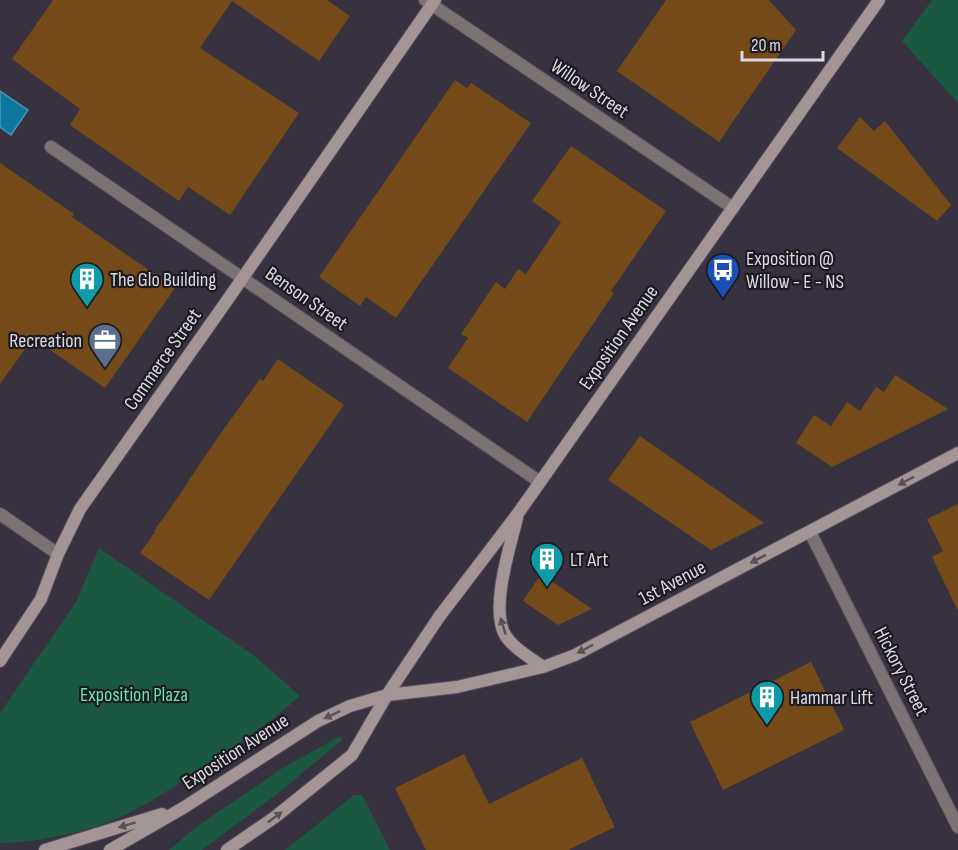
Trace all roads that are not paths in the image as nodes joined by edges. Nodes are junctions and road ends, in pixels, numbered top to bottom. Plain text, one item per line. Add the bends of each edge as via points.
1 (879, 0) edge
2 (431, 2) edge
3 (51, 147) dead end
4 (733, 208) junction
5 (242, 278) junction
6 (958, 453) edge
7 (540, 482) junction
8 (519, 512) junction
9 (0, 514) edge
10 (810, 532) junction
11 (58, 554) junction
12 (0, 660) edge
13 (543, 667) junction
14 (387, 695) junction
15 (183, 808) junction
16 (958, 827) edge
17 (45, 850) edge
18 (110, 850) edge
19 (227, 850) edge

1 - 4 main road, Exposition Avenue
2 - 4 street, Willow Street
2 - 5 main road, Commerce Street
3 - 5 street, Benson Street
4 - 7 main road, Exposition Avenue
5 - 7 street, Benson Street
5 - 11 main road, Commerce Street via 80,509
6 -> 10 main road, 1st Avenue
7 - 8 main road, Exposition Avenue
13 -> 8 main road via 519,650 505,635 500,621 501,588
8 - 14 main road, Exposition Avenue via 439,617
9 - 11 street
10 -> 13 main road, 1st Avenue via 575,655
10 - 16 street, Hickory Street
11 - 12 main road, Commerce Street via 41,599
13 - 14 main road, 1st Avenue via 457,687
14 -> 15 main road, Exposition Avenue via 318,721
19 -> 14 main road, Exposition Avenue via 352,755
15 -> 17 main road
15 - 18 main road, Exposition Avenue

